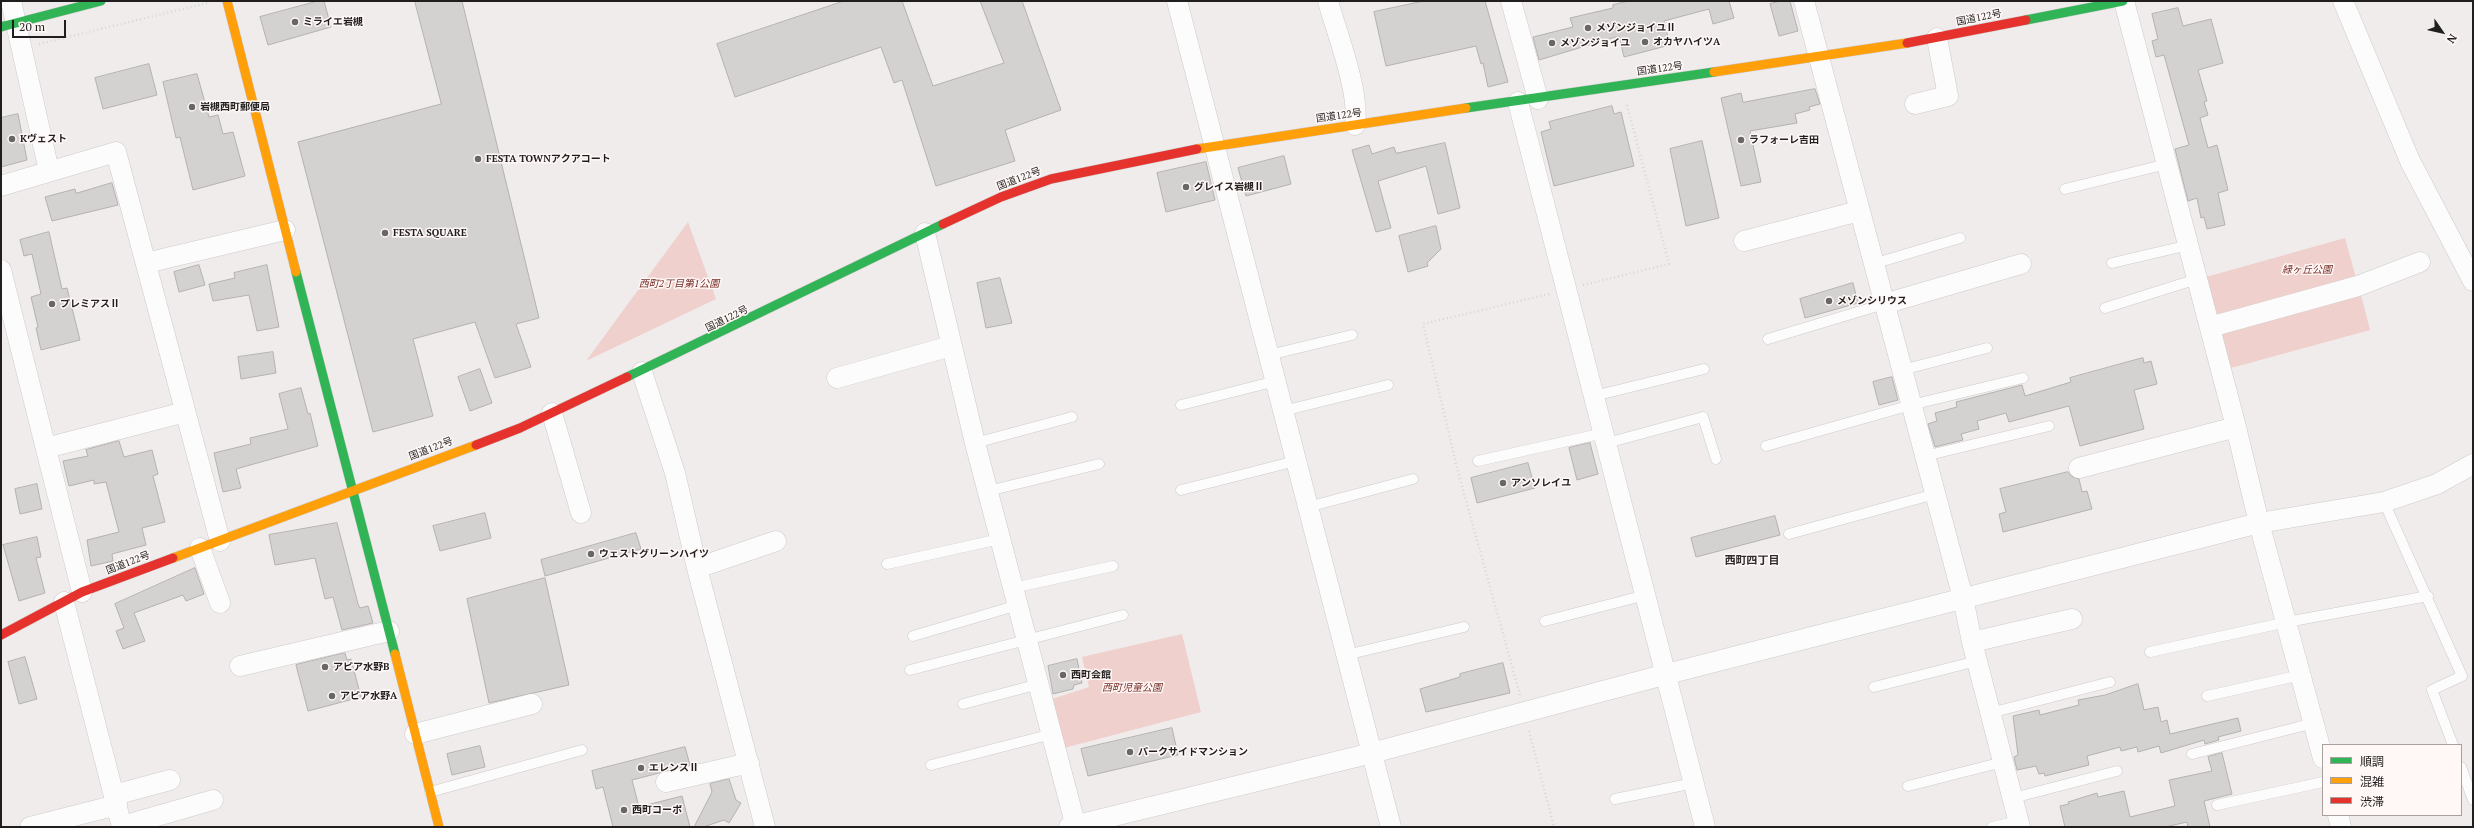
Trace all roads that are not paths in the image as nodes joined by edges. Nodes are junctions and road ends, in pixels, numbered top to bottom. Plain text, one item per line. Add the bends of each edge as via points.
1 (11, 1) edge
2 (101, 1) edge
3 (226, 1) edge
4 (1177, 1) edge
5 (1328, 1) edge
6 (1511, 1) edge
7 (1804, 1) edge
8 (2124, 1) edge
9 (2342, 1) edge
10 (9, 25) edge
11 (1937, 38) junction
12 (1818, 57) junction
13 (1538, 99) junction
14 (1518, 102) junction
15 (1915, 104) dead end
16 (1355, 124) junction
17 (1214, 145) junction
18 (2167, 164) junction
19 (49, 171) junction
20 (1, 186) edge
21 (2065, 189) dead end
22 (1859, 211) junction
23 (285, 230) junction
24 (925, 233) junction
25 (1960, 238) dead end
26 (1744, 241) dead end
27 (2189, 244) junction
28 (2420, 262) dead end
29 (146, 263) junction
30 (2112, 263) dead end
31 (1873, 264) junction
32 (2021, 264) dead end
33 (1, 271) edge
34 (2197, 278) junction
35 (2473, 281) edge
36 (1884, 304) junction
37 (2105, 308) dead end
38 (2210, 327) junction
39 (1352, 335) dead end
40 (1768, 339) dead end
41 (951, 346) junction
42 (1987, 348) dead end
43 (1269, 355) junction
44 (1704, 369) dead end
45 (1902, 370) junction
46 (642, 372) junction
47 (837, 378) dead end
48 (2023, 378) dead end
49 (1276, 381) junction
50 (1388, 385) dead end
51 (1594, 396) junction
52 (1181, 405) dead end
53 (1911, 405) junction
54 (1283, 411) junction
55 (185, 412) junction
56 (552, 413) junction
57 (1072, 417) dead end
58 (2049, 426) dead end
59 (2236, 427) junction
60 (1605, 438) junction
61 (975, 443) junction
62 (1766, 446) dead end
63 (46, 448) junction
64 (1925, 456) junction
65 (1716, 459) dead end
66 (1296, 461) junction
67 (1478, 461) dead end
68 (1099, 464) dead end
69 (2473, 464) edge
70 (2079, 468) dead end
71 (1413, 479) dead end
72 (353, 490) junction
73 (1181, 490) dead end
74 (988, 492) junction
75 (1935, 494) junction
76 (2384, 502) junction
77 (1308, 507) junction
78 (581, 513) dead end
79 (2259, 523) junction
80 (1788, 534) dead end
81 (1000, 538) junction
82 (220, 541) junction
83 (776, 541) dead end
84 (200, 548) junction
85 (887, 564) dead end
86 (1112, 566) dead end
87 (697, 568) junction
88 (82, 592) junction
89 (1646, 595) junction
90 (2428, 596) junction
91 (1016, 597) junction
92 (1963, 598) junction
93 (64, 602) junction
94 (220, 603) dead end
95 (1123, 614) dead end
96 (2072, 619) dead end
97 (1545, 622) dead end
98 (2287, 622) junction
99 (1464, 627) dead end
100 (389, 631) junction
101 (1, 635) edge
102 (913, 636) dead end
103 (1027, 641) junction
104 (1972, 642) junction
105 (2150, 652) dead end
106 (1346, 655) junction
107 (1977, 661) junction
108 (240, 666) dead end
109 (910, 670) dead end
110 (1667, 674) junction
111 (2301, 675) junction
112 (2110, 682) dead end
113 (1039, 684) junction
114 (1874, 687) dead end
115 (2206, 696) dead end
116 (532, 704) dead end
117 (963, 704) dead end
118 (1990, 713) junction
119 (2314, 723) junction
120 (415, 734) junction
121 (1052, 734) junction
122 (2453, 744) edge
123 (582, 750) dead end
124 (1372, 753) junction
125 (2192, 754) dead end
126 (2322, 754) edge
127 (2003, 762) junction
128 (749, 764) junction
129 (932, 765) dead end
130 (2462, 770) edge
131 (2117, 771) dead end
132 (170, 780) dead end
133 (666, 782) dead end
134 (2322, 782) edge
135 (1694, 783) junction
136 (1908, 786) dead end
137 (430, 792) junction
138 (2013, 798) junction
139 (1615, 799) dead end
140 (115, 800) junction
141 (213, 800) dead end
142 (2473, 800) edge
143 (2217, 805) dead end
144 (2338, 816) edge
145 (2020, 824) edge
146 (1074, 826) edge
147 (30, 827) edge
148 (122, 827) edge
149 (440, 827) edge
150 (765, 827) edge
151 (1391, 827) edge
152 (1705, 827) edge
153 (1992, 827) edge
154 (2341, 827) edge

1 - 10 street
2 - 10 main road
3 - 23 main road
4 - 17 street
5 - 16 street via 1352,87
6 - 13 street
7 - 12 street
8 - 11 main road, 国道122号
8 - 18 street
9 - 35 street via 2410,161
10 - 19 street via 22,48
11 - 12 main road, 国道122号
11 - 15 street via 1948,96
12 - 13 main road, 国道122号
12 - 22 street
13 - 14 main road, 国道122号
14 - 16 main road, 国道122号
14 - 51 street
16 - 17 main road, 国道122号
17 - 24 main road, 国道122号 via 1051,179 1001,198
17 - 43 street
18 - 21 lane
18 - 27 street
19 - 20 street
19 - 29 street via 116,152
22 - 26 street
22 - 31 street
23 - 29 street
23 - 72 main road
24 - 41 street
24 - 46 main road, 国道122号
25 - 31 lane
27 - 30 lane
27 - 34 street
28 - 38 street via 2358,286
29 - 55 street
31 - 36 street
32 - 36 street
33 - 63 street
34 - 37 lane
34 - 38 street
36 - 40 lane
36 - 45 street
38 - 59 street
39 - 43 lane
41 - 47 street
41 - 61 street
42 - 45 lane
43 - 49 street
44 - 51 lane
45 - 53 street
46 - 56 main road, 国道122号
46 - 87 street via 675,473
48 - 53 lane
49 - 52 lane
49 - 54 street
50 - 54 lane
51 - 60 street
53 - 62 lane
53 - 64 street
54 - 66 street
55 - 63 street
55 - 82 street
56 - 72 main road, 国道122号 via 520,428
56 - 78 street
57 - 61 lane
58 - 64 lane
59 - 70 street
59 - 79 street
60 - 65 lane via 1703,417
60 - 67 lane
60 - 89 street
61 - 74 street
63 - 88 street
64 - 75 street
66 - 73 lane
66 - 77 street
68 - 74 lane
69 - 76 street via 2437,484
71 - 77 lane
72 - 82 main road, 国道122号
72 - 100 main road
74 - 81 street
75 - 80 lane
75 - 92 street
76 - 79 street
76 - 90 lane
77 - 106 street
79 - 92 street
79 - 98 street
81 - 85 lane
81 - 91 street
82 - 84 main road, 国道122号
83 - 87 street
84 - 88 main road, 国道122号
84 - 94 street
86 - 91 lane
87 - 128 street
88 - 93 main road, 国道122号
89 - 97 lane
89 - 110 street
90 - 98 lane
90 - 122 lane via 2462,676 2432,690
91 - 102 lane
91 - 103 street
92 - 104 street
92 - 110 street
93 - 101 main road, 国道122号
93 - 140 street
95 - 103 lane
96 - 104 street
98 - 105 lane
98 - 111 street
99 - 106 lane
100 - 108 street
100 - 120 main road
103 - 109 lane
103 - 113 street
104 - 107 street
106 - 124 street
107 - 114 lane
107 - 118 street
110 - 124 street
110 - 135 street
111 - 115 lane
111 - 119 street
112 - 118 lane
113 - 117 lane
113 - 121 street
116 - 120 street
118 - 127 street
119 - 125 lane
119 - 126 street
120 - 137 main road
121 - 129 lane
121 - 146 street
123 - 137 lane
124 - 146 street
124 - 151 street
127 - 136 lane
127 - 138 street
128 - 133 street
128 - 150 street
130 - 142 lane
131 - 138 lane
132 - 140 street
134 - 143 lane
135 - 139 lane
135 - 152 street
137 - 149 main road
138 - 145 street
140 - 147 street
140 - 148 street
141 - 148 street
144 - 154 street
145 - 153 lane

